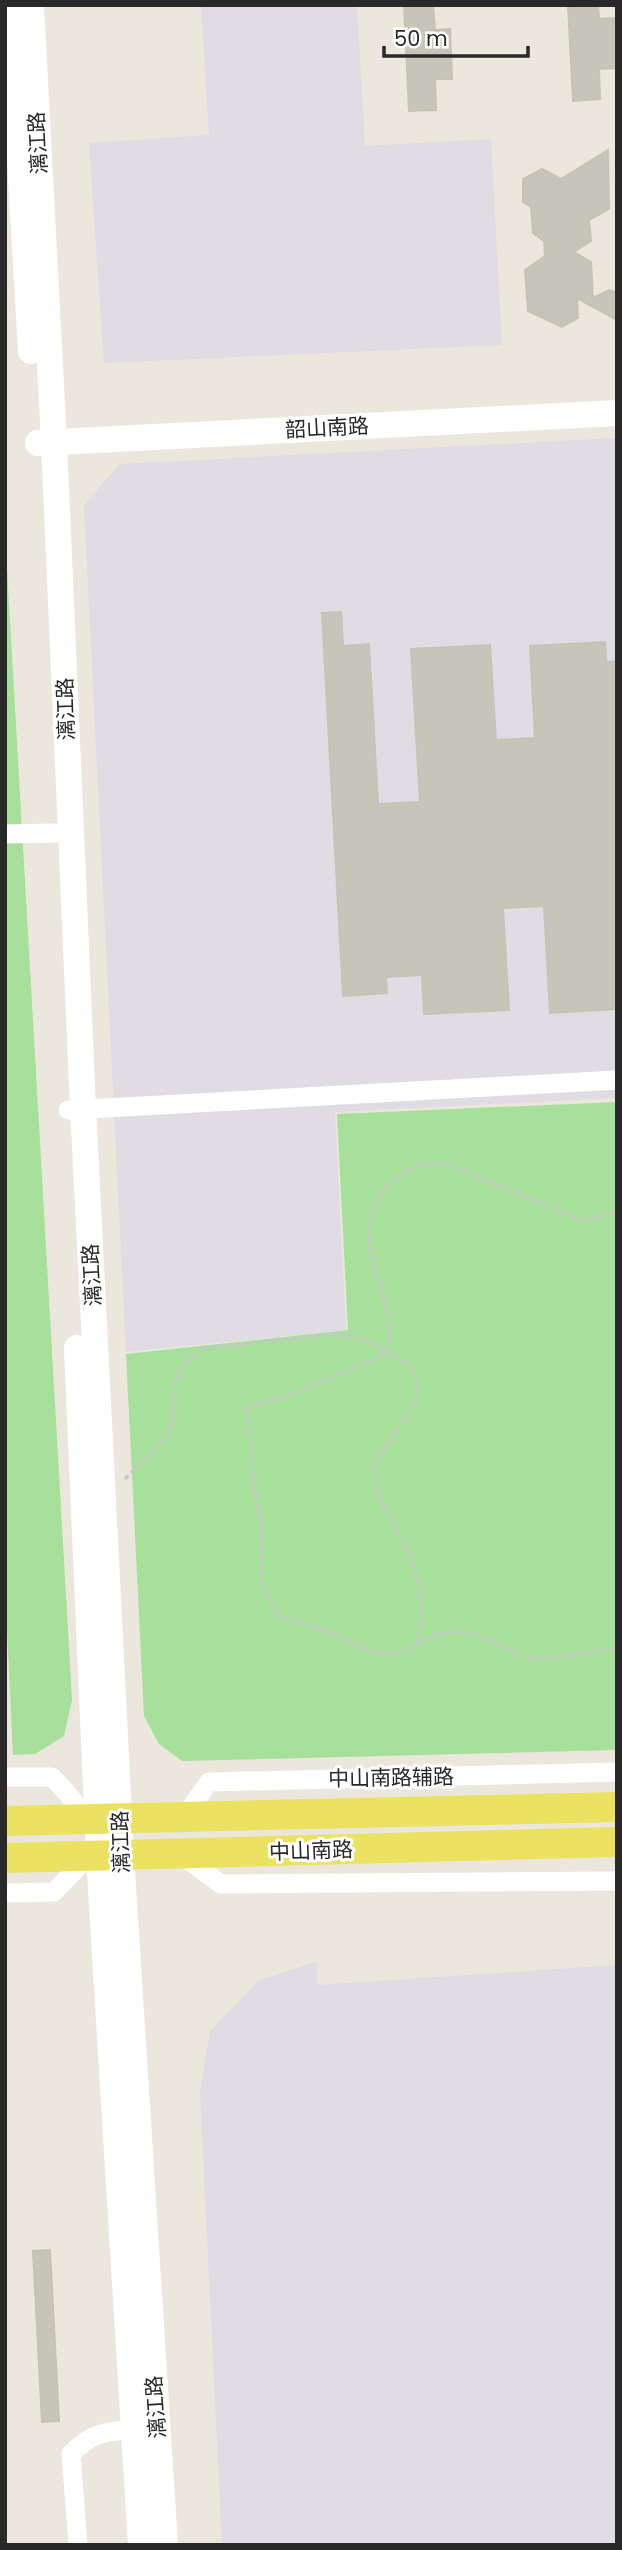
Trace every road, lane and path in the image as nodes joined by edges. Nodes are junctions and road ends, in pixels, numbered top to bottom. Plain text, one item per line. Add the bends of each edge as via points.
1 (11, 5) edge
2 (31, 5) edge
3 (617, 413) edge
4 (45, 442) junction
5 (55, 833) junction
6 (5, 834) edge
7 (617, 1080) edge
8 (75, 1109) junction
9 (617, 1212) edge
10 (387, 1352) junction
11 (103, 1484) junction
12 (418, 1643) junction
13 (617, 1649) edge
14 (617, 1772) edge
15 (5, 1777) edge
16 (617, 1807) edge
17 (184, 1817) junction
18 (101, 1819) junction
19 (5, 1821) edge
20 (617, 1842) edge
21 (180, 1854) junction
22 (102, 1856) junction
23 (5, 1858) edge
24 (617, 1881) edge
25 (5, 1893) edge
26 (134, 2429) junction
27 (78, 2545) edge
28 (141, 2545) edge
29 (165, 2545) edge

1 - 4 street, 漓江路
2 - 4 street, 漓江路
3 - 4 street, 韶山南路
4 - 5 street, 漓江路
4 - 8 street, 漓江路
5 - 6 street
5 - 8 street, 漓江路
7 - 8 street
8 - 11 street, 漓江路
8 - 18 street, 漓江路
9 - 10 path via 582,1221 446,1163 408,1168 380,1195 370,1226 371,1260 389,1320
10 - 11 path via 364,1339 334,1335 199,1349 180,1368 167,1437 126,1479
10 - 12 path via 413,1370 418,1386 415,1405 374,1469 377,1492 412,1560 419,1586
10 - 12 path via 246,1408 262,1526 262,1586 284,1618 370,1651 403,1652
11 - 18 street, 漓江路
12 - 13 path via 432,1636 471,1632 534,1660
14 - 17 street, 中山南路辅路 via 209,1783
15 - 18 street via 52,1777
16 - 17 main road, 中山南路
17 - 18 main road, 中山南路
18 - 19 main road, 中山南路
18 - 22 street, 漓江路
20 - 21 main road, 中山南路
21 - 22 main road, 中山南路
21 - 24 street via 220,1884
22 - 23 main road, 中山南路
22 - 25 street via 54,1892
22 - 26 street, 漓江路
22 - 29 street, 漓江路
26 - 27 street via 86,2439 71,2454
26 - 28 street, 漓江路

